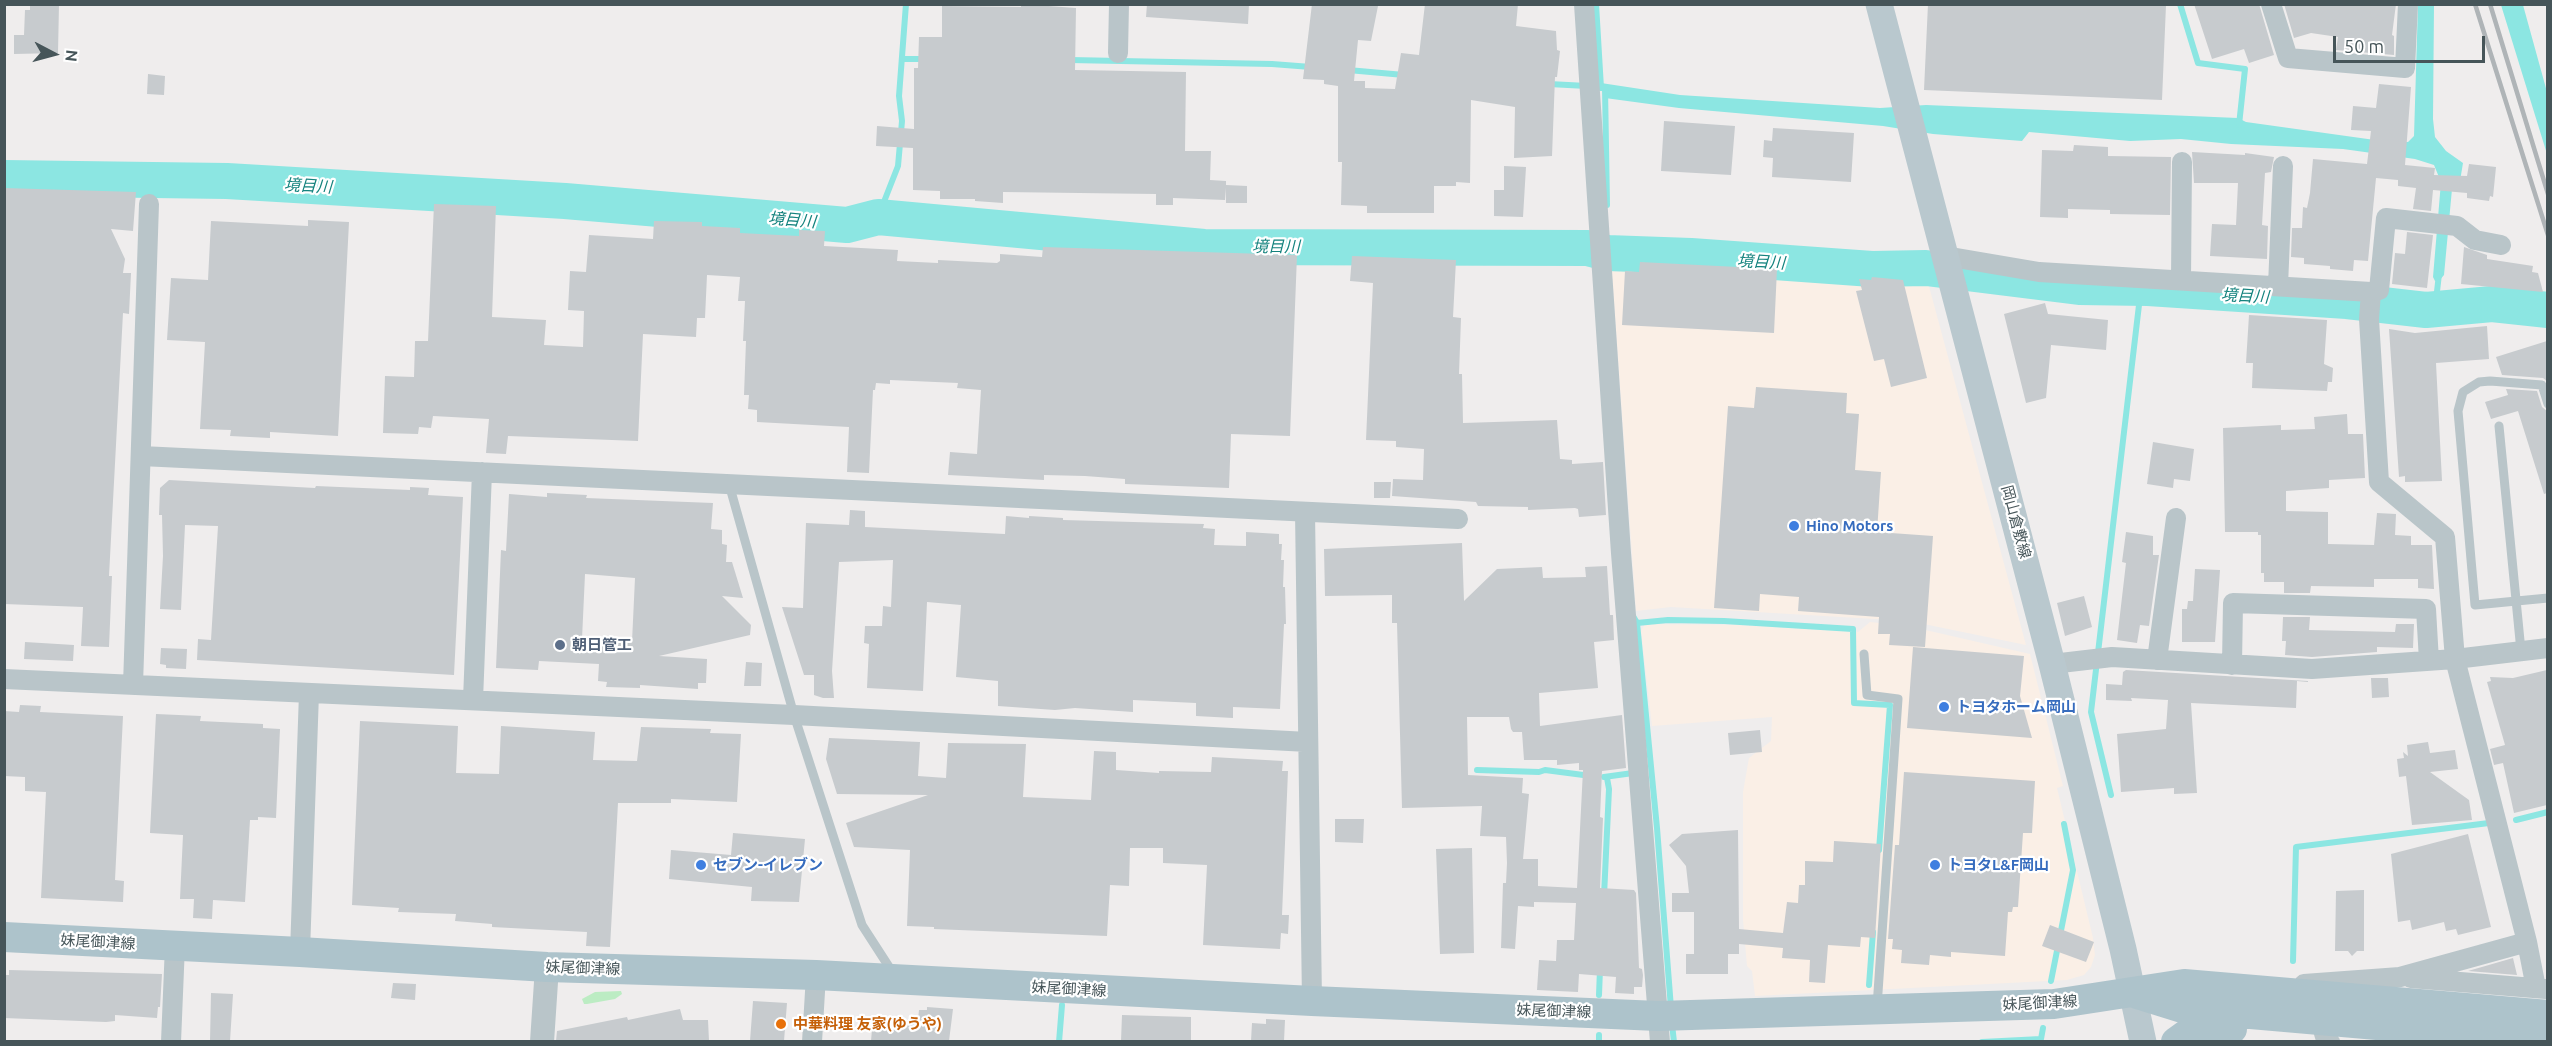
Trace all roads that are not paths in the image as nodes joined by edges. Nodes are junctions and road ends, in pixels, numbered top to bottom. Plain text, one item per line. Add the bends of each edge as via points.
1 (1119, 4) edge
2 (1584, 4) edge
3 (1879, 4) edge
4 (2271, 4) edge
5 (2408, 4) edge
6 (1118, 53) dead end
7 (2182, 162) dead end
8 (2283, 166) dead end
9 (149, 204) dead end
10 (2501, 244) dead end
11 (1946, 256) junction
12 (2181, 280) junction
13 (2278, 286) junction
14 (2371, 295) junction
15 (2547, 404) edge
16 (2499, 426) dead end
17 (141, 456) junction
18 (482, 472) junction
19 (729, 484) junction
20 (1305, 512) junction
21 (2176, 518) dead end
22 (1458, 519) dead end
23 (2547, 598) edge
24 (2515, 602) junction
25 (2547, 648) edge
26 (2521, 651) junction
27 (1864, 654) dead end
28 (2455, 659) junction
29 (2157, 660) junction
30 (2429, 661) junction
31 (2052, 664) junction
32 (2232, 665) junction
33 (4, 679) edge
34 (133, 685) junction
35 (309, 693) junction
36 (473, 700) junction
37 (794, 715) junction
38 (1308, 742) junction
39 (4, 937) edge
40 (2527, 942) junction
41 (174, 945) junction
42 (300, 952) junction
43 (547, 967) junction
44 (816, 975) junction
45 (2400, 977) junction
46 (898, 980) junction
47 (2133, 993) junction
48 (2544, 997) edge
49 (1312, 1001) junction
50 (1877, 1009) junction
51 (2326, 1010) edge
52 (1665, 1022) edge
53 (2547, 1040) edge
54 (171, 1041) edge
55 (542, 1041) edge
56 (812, 1041) edge
57 (2143, 1041) edge
58 (2176, 1041) edge

1 - 6 street
2 - 52 street via 1621,553
3 - 11 main road, 岡山倉敷線
4 - 5 street via 2288,58 2405,68
7 - 12 street
8 - 13 street
9 - 17 street
10 - 14 street via 2475,240 2457,226 2386,218 2379,290
11 - 12 street via 2038,272
11 - 31 main road, 岡山倉敷線
12 - 13 street
13 - 14 street
14 - 28 street via 2369,319 2379,482 2445,537
15 - 24 lane via 2542,385 2512,382 2479,382 2463,392 2459,400 2475,605
16 - 24 lane
17 - 18 street
17 - 34 street
18 - 19 street
18 - 36 street
19 - 20 street
19 - 37 lane
20 - 22 street
20 - 38 street
21 - 29 street
23 - 24 lane
24 - 26 lane
25 - 26 street
26 - 28 street
27 - 50 lane via 1867,695 1898,699
28 - 30 street
28 - 40 street
29 - 31 street via 2096,659
29 - 32 street
30 - 32 street via 2312,669
30 - 32 street via 2426,609 2233,603
31 - 47 main road, 岡山倉敷線
33 - 34 street
34 - 35 street
35 - 36 street
35 - 42 street
36 - 37 street
37 - 38 street
37 - 46 lane via 862,925
38 - 49 street
39 - 41 main road, 妹尾御津線
40 - 45 street
40 - 48 street
41 - 42 main road, 妹尾御津線
41 - 54 street
42 - 43 main road, 妹尾御津線
43 - 44 main road, 妹尾御津線
43 - 55 street
44 - 46 main road, 妹尾御津線
44 - 56 street
45 - 48 street
45 - 51 street
46 - 49 main road, 妹尾御津線
47 - 50 main road, 妹尾御津線 via 2054,1004
47 - 51 main road, 妹尾御津線 via 2182,1008
47 - 51 main road, 妹尾御津線 via 2184,984 2265,991
47 - 57 main road, 岡山倉敷線
48 - 51 main road, 妹尾御津線
49 - 52 main road, 妹尾御津線
50 - 52 main road, 妹尾御津線
51 - 53 main road, 妹尾御津線
51 - 58 main road via 2299,1033 2194,1029

